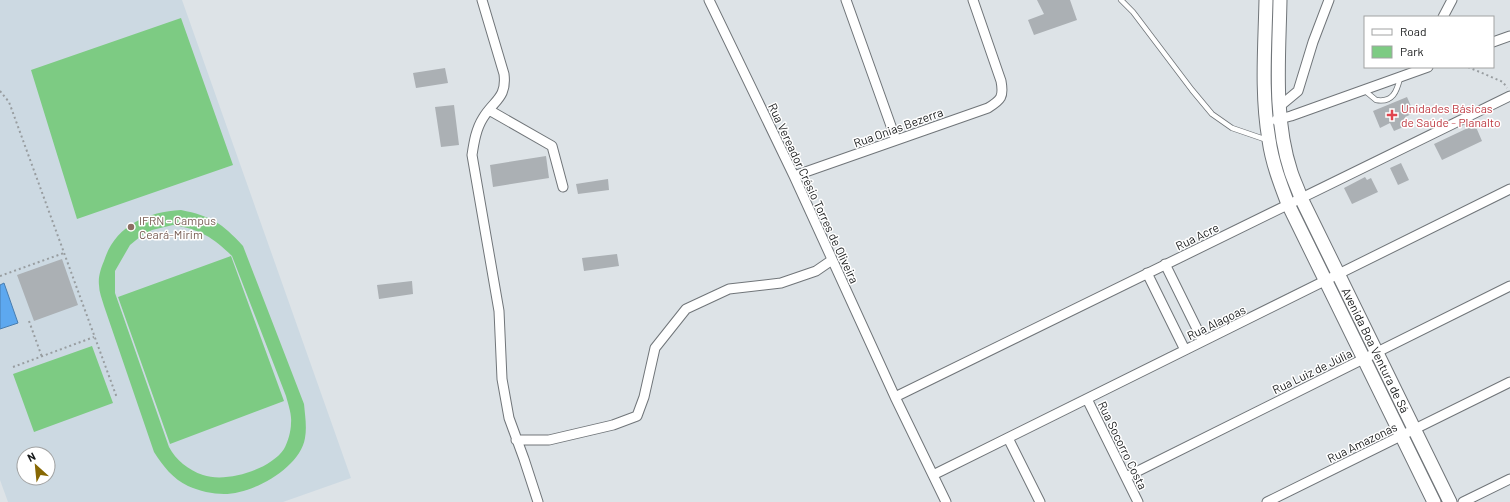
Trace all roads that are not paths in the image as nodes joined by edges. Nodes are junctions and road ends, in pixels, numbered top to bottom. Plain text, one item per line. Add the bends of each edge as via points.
1 (482, 0) edge
2 (710, 0) edge
3 (846, 0) edge
4 (973, 0) edge
5 (1121, 0) edge
6 (1266, 0) edge
7 (1280, 0) edge
8 (1329, 0) edge
9 (1452, 0) edge
10 (1444, 16) edge
11 (1510, 36) edge
12 (1494, 42) edge
13 (1418, 69) edge
14 (1400, 77) junction
15 (1364, 90) junction
16 (1510, 96) edge
17 (489, 110) junction
18 (1280, 112) junction
19 (1267, 122) junction
20 (896, 140) junction
21 (1269, 140) junction
22 (794, 176) junction
23 (563, 186) dead end
24 (1510, 190) edge
25 (1302, 198) junction
26 (1288, 204) junction
27 (832, 260) junction
28 (1165, 264) junction
29 (1148, 273) junction
30 (1339, 275) junction
31 (1326, 281) junction
32 (1510, 286) edge
33 (1204, 341) junction
34 (1185, 350) junction
35 (1377, 352) junction
36 (1364, 359) junction
37 (1510, 382) edge
38 (894, 397) junction
39 (1087, 399) junction
40 (1414, 429) junction
41 (1401, 436) junction
42 (1008, 438) junction
43 (516, 440) junction
44 (933, 475) junction
45 (1126, 477) junction
46 (1510, 479) edge
47 (1279, 499) edge
48 (538, 502) edge
49 (946, 502) edge
50 (1040, 502) edge
51 (1138, 502) edge
52 (1267, 502) edge
53 (1434, 502) edge
54 (1450, 502) edge
55 (1464, 502) edge

1 - 17 street via 505,85 498,101
2 - 22 street, Rua Vereador Crésio Torres de Oliveira
3 - 20 street
4 - 20 street, Rua Onias Bezerra via 1001,81 1002,96 988,108
5 - 21 lane via 1212,114 1232,128
6 - 19 street, Avenida Boa Ventura de Sá
7 - 18 street, Avenida Boa Ventura de Sá
8 - 18 street via 1298,91
9 - 10 street
11 - 12 street
13 - 14 street
14 - 15 street
14 - 15 lane via 1395,94 1387,100 1376,100
15 - 18 street
16 - 25 street, Rua Acre
17 - 23 street via 552,146
17 - 43 street via 475,134 472,155 499,311 502,379
18 - 19 street
18 - 25 street, Avenida Boa Ventura de Sá via 1291,172
19 - 21 street, Avenida Boa Ventura de Sá
20 - 22 street, Rua Onias Bezerra
21 - 26 street, Avenida Boa Ventura de Sá via 1276,172
22 - 27 street, Rua Vereador Crésio Torres de Oliveira
24 - 30 street, Rua Alagoas
25 - 26 street, Rua Acre
25 - 30 street, Avenida Boa Ventura de Sá
26 - 28 street, Rua Acre
26 - 31 street, Avenida Boa Ventura de Sá
27 - 38 street, Rua Vereador Crésio Torres de Oliveira
27 - 43 street via 816,271 781,282 729,289 686,309 655,348 637,416 549,440
28 - 29 street, Rua Acre
28 - 33 street
29 - 34 street
29 - 38 street, Rua Acre
30 - 31 street, Rua Alagoas
30 - 35 street, Avenida Boa Ventura de Sá
31 - 33 street, Rua Alagoas
31 - 36 street, Avenida Boa Ventura de Sá
32 - 35 street, Rua Luiz de Júlia
33 - 34 street, Rua Alagoas
34 - 39 street, Rua Alagoas
35 - 36 street, Rua Luiz de Júlia
35 - 40 street, Avenida Boa Ventura de Sá
36 - 41 street, Avenida Boa Ventura de Sá
36 - 45 street, Rua Luiz de Júlia
37 - 40 street, Rua Amazonas
38 - 44 street, Rua Vereador Crésio Torres de Oliveira
39 - 42 street, Rua Alagoas
39 - 45 street, Rua Socorro Costa
40 - 41 street, Rua Amazonas
40 - 54 street, Avenida Boa Ventura de Sá
41 - 47 street, Rua Amazonas
41 - 53 street, Avenida Boa Ventura de Sá
42 - 44 street, Rua Alagoas
42 - 50 street
43 - 48 street
44 - 49 street, Rua Vereador Crésio Torres de Oliveira
45 - 51 street, Rua Socorro Costa
46 - 55 street
47 - 52 street, Rua Amazonas

